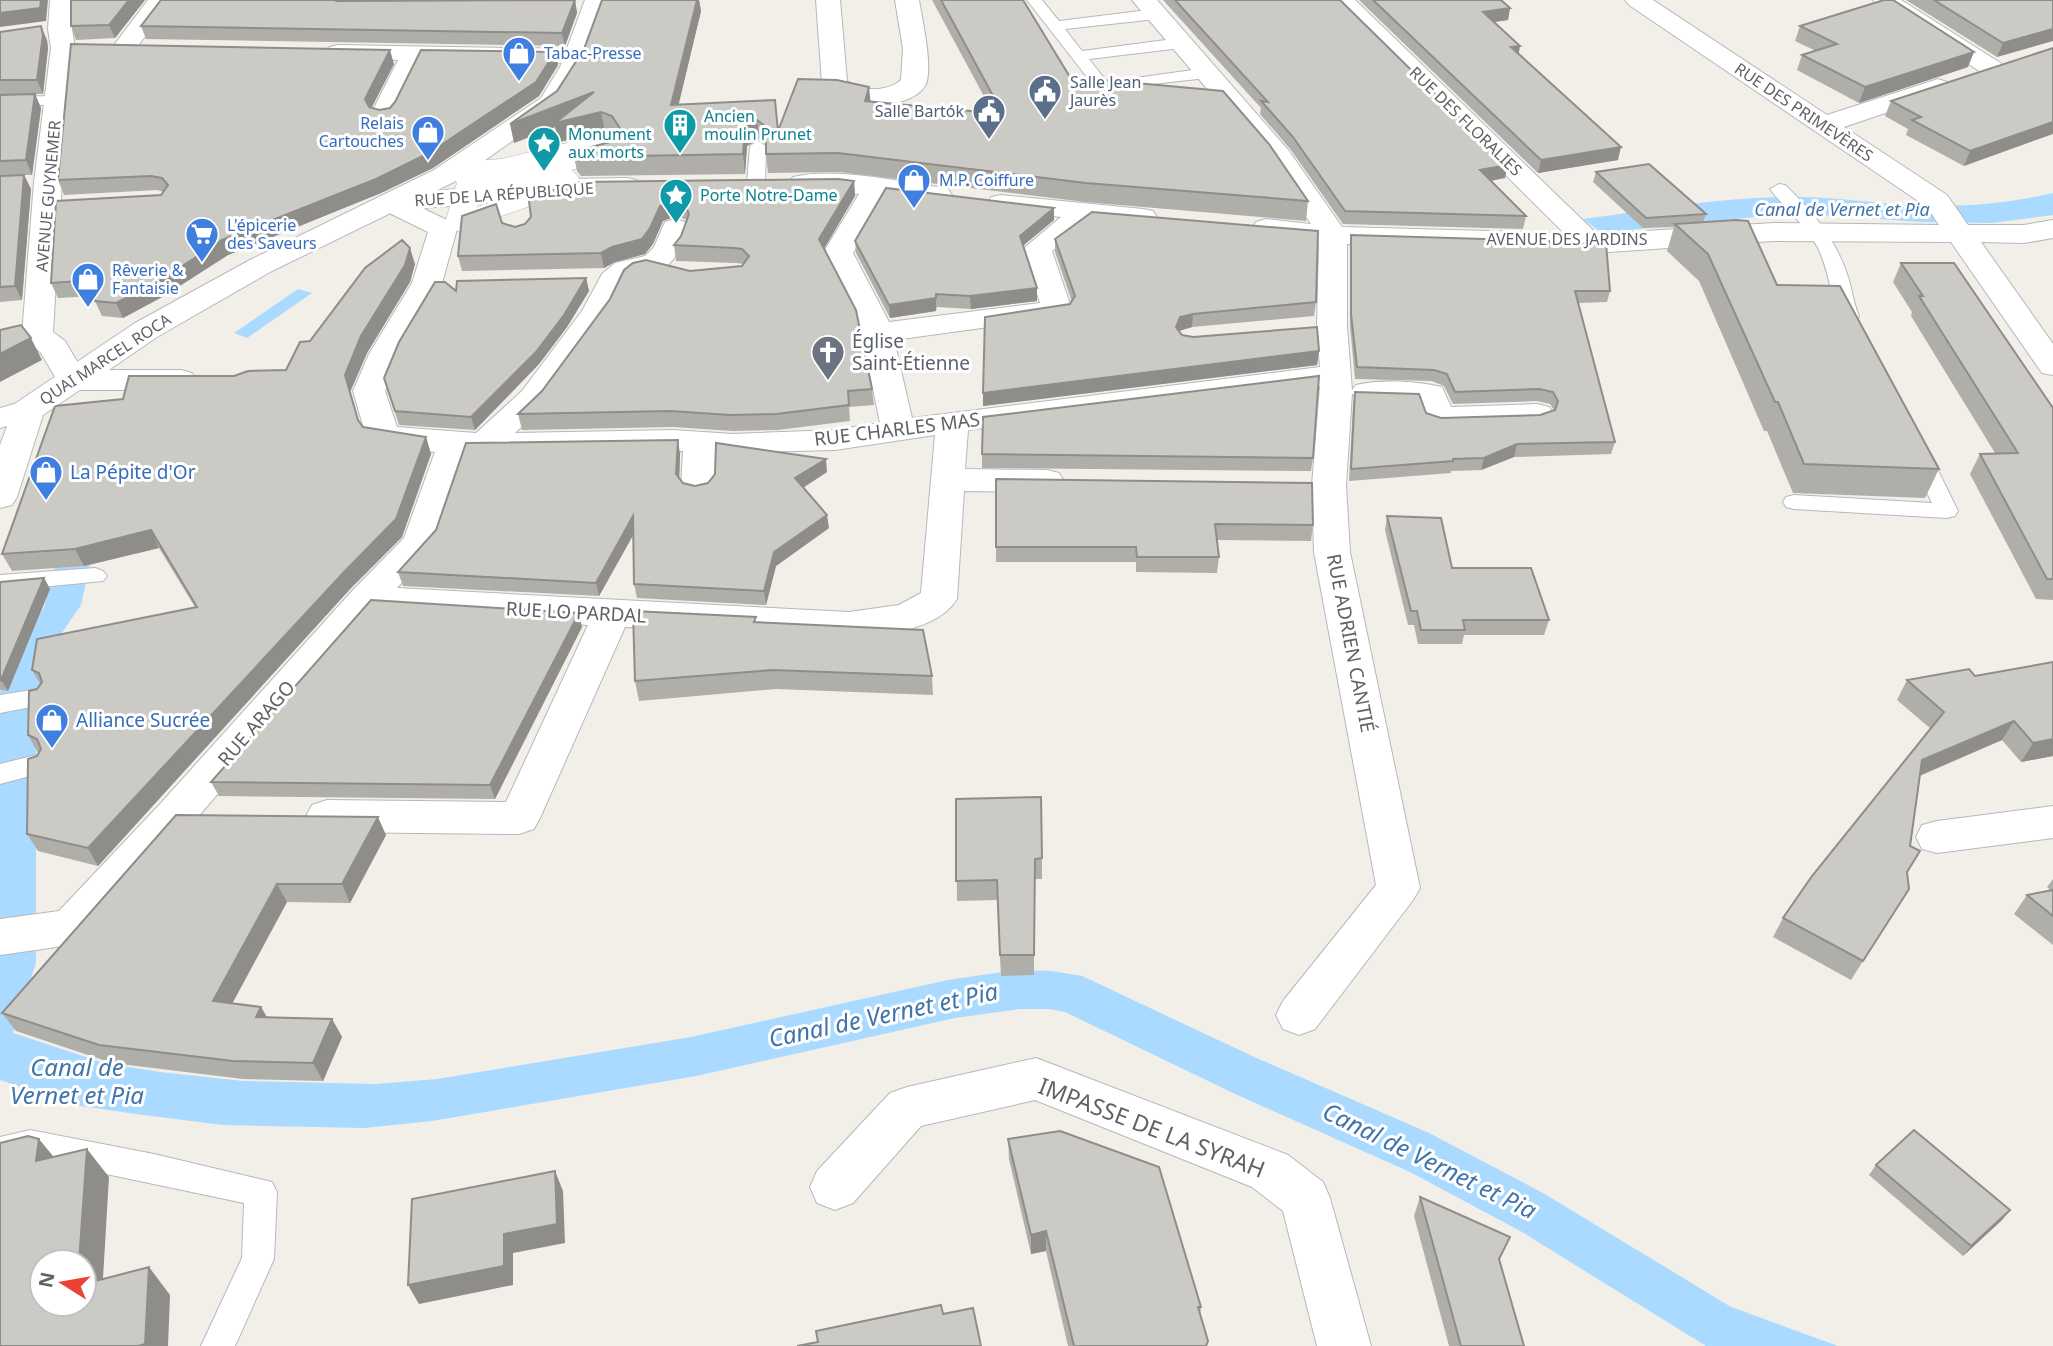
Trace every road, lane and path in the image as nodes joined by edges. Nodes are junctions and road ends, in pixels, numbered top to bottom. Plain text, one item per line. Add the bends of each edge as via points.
1 (62, 0) edge
2 (160, 0) edge
3 (597, 0) edge
4 (828, 0) edge
5 (907, 0) edge
6 (1034, 0) edge
7 (1342, 0) edge
8 (1637, 0) edge
9 (1885, 0) edge
10 (1150, 7) edge
11 (1055, 26) junction
12 (79, 42) junction
13 (1181, 43) junction
14 (150, 49) edge
15 (317, 52) edge
16 (414, 54) junction
17 (576, 56) junction
18 (1079, 56) junction
19 (1207, 74) junction
20 (56, 101) junction
21 (0, 102) edge
22 (384, 114) edge
23 (1824, 125) junction
24 (758, 146) edge
25 (743, 183) joint
26 (648, 185) edge
27 (568, 187) junction
28 (876, 189) junction
29 (1779, 189) dead end
30 (465, 197) junction
31 (389, 202) junction
32 (1084, 213) junction
33 (679, 216) edge
34 (1166, 219) edge
35 (1814, 225) junction
36 (1244, 226) edge
37 (2053, 229) edge
38 (1960, 231) junction
39 (1333, 236) junction
40 (1589, 242) junction
41 (576, 279) edge
42 (611, 280) junction
43 (876, 329) junction
44 (1859, 337) edge
45 (2053, 366) edge
46 (72, 380) junction
47 (215, 380) edge
48 (1337, 384) junction
49 (14, 414) edge
50 (1537, 414) edge
51 (952, 422) junction
52 (898, 429) junction
53 (1909, 436) edge
54 (700, 442) junction
55 (469, 444) junction
56 (947, 480) junction
57 (1084, 482) edge
58 (698, 486) edge
59 (0, 497) edge
60 (1794, 502) dead end
61 (95, 576) dead end
62 (0, 583) edge
63 (366, 599) junction
64 (612, 614) junction
65 (38, 698) edge
66 (0, 705) edge
67 (36, 765) edge
68 (0, 774) edge
69 (175, 815) junction
70 (230, 816) edge
71 (285, 816) edge
72 (2053, 822) edge
73 (1937, 837) dead end
74 (0, 937) edge
75 (1299, 1015) dead end
76 (0, 1151) edge
77 (835, 1188) dead end
78 (218, 1346) edge
79 (1344, 1346) edge

1 - 12 street, AVENUE GUYNEMER
2 - 12 street
3 - 17 street, QUAI MARCEL ROCA
4 - 5 street via 835,83 853,95 900,92 914,83 915,49
6 - 11 lane
7 - 40 street, RUE DES FLORALIES
8 - 23 street, RUE DES PRIMEVÈRES
9 - 23 street via 2005,65
10 - 11 lane
10 - 13 street
11 - 18 lane
12 - 14 street
12 - 20 street, AVENUE GUYNEMER
13 - 18 lane
13 - 19 street
15 - 16 street
16 - 17 street
16 - 22 street
17 - 31 street, QUAI MARCEL ROCA via 550,103 444,176
18 - 19 lane via 1103,87
19 - 39 street via 1279,157
20 - 21 lane
20 - 46 street, AVENUE GUYNEMER via 37,335 54,348
23 - 38 street, RUE DES PRIMEVÈRES via 1937,201
24 - 25 lane
25 - 28 street via 839,183
26 - 27 street, RUE DE LA RÉPUBLIQUE
27 - 30 street, RUE DE LA RÉPUBLIQUE via 514,209
27 - 30 street via 565,176 498,191 491,182 611,152 606,144 502,167 480,166 465,176 471,180
28 - 32 street
28 - 43 street via 838,253
29 - 35 lane
30 - 31 street, RUE DE LA RÉPUBLIQUE
31 - 46 street, QUAI MARCEL ROCA via 146,330
31 - 55 street, RUE CHARLES MAS via 443,229 440,283 385,354 369,391 383,436
32 - 34 street
32 - 43 street via 1037,249 1057,310
33 - 42 street via 667,250 668,268 625,269
35 - 38 street, AVENUE DES JARDINS
35 - 40 street, AVENUE DES JARDINS
35 - 44 lane via 1839,276 1841,300
36 - 39 street
37 - 38 street, AVENUE DES JARDINS via 2024,234
38 - 45 street, RUE DES PRIMEVÈRES
39 - 40 street, AVENUE DES JARDINS
39 - 48 street, RUE ADRIEN CANTIÉ via 1319,327
41 - 42 street
42 - 55 street via 596,313 533,397
43 - 52 street
46 - 47 street
46 - 49 street, QUAI MARCEL ROCA
48 - 50 street, RUE CHARLES MAS via 1431,394 1438,417
48 - 51 street, RUE CHARLES MAS via 1299,377
48 - 75 street, RUE ADRIEN CANTIÉ via 1315,485 1398,888
49 - 59 street
51 - 52 street, RUE CHARLES MAS
51 - 56 street, RUE LO PARDAL
52 - 54 street, RUE CHARLES MAS via 835,439
53 - 60 lane via 1947,511
54 - 55 street, RUE CHARLES MAS
54 - 58 street
55 - 63 street, RUE ARAGO via 419,543
56 - 57 street
56 - 64 street, RUE LO PARDAL via 939,599 908,617 849,625
61 - 62 lane
63 - 64 street, RUE LO PARDAL
63 - 69 street, RUE ARAGO
64 - 71 street via 519,818
65 - 66 lane
67 - 68 lane
69 - 70 street
69 - 74 street, RUE ARAGO via 71,927
72 - 73 street
76 - 78 lane via 30,1144 261,1192 258,1259
77 - 79 street, IMPASSE DE LA SYRAH via 907,1108 1036,1079 1270,1171 1305,1198

